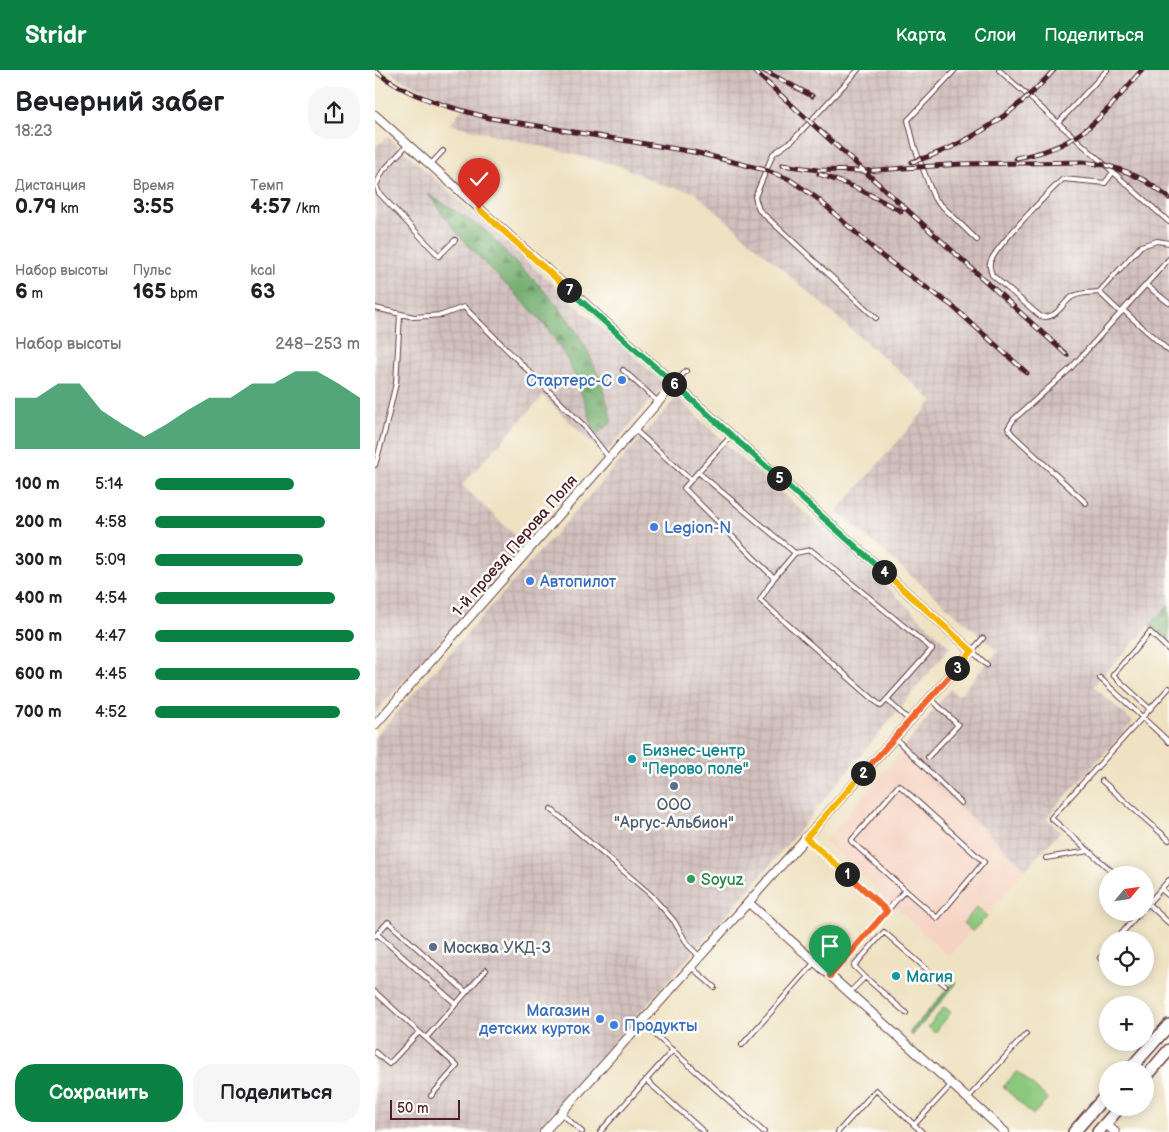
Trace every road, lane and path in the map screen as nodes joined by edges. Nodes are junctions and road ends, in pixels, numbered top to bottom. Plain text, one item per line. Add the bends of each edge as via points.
1 (858, 70) edge
2 (955, 70) edge
3 (999, 70) edge
4 (1107, 70) edge
5 (375, 115) edge
6 (1058, 123) junction
7 (407, 144) junction
8 (443, 151) dead end
9 (430, 165) junction
10 (1113, 172) junction
11 (1169, 222) edge
12 (455, 240) dead end
13 (977, 240) dead end
14 (1169, 243) edge
15 (1169, 259) edge
16 (1146, 285) junction
17 (1099, 292) junction
18 (1169, 303) edge
19 (375, 308) edge
20 (1122, 311) junction
21 (400, 314) junction
22 (876, 318) dead end
23 (1169, 351) edge
24 (623, 370) dead end
25 (686, 371) dead end
26 (675, 384) junction
27 (658, 402) junction
28 (635, 430) junction
29 (732, 435) junction
30 (609, 458) junction
31 (375, 465) edge
32 (698, 472) junction
33 (691, 480) junction
34 (1086, 503) dead end
35 (795, 553) junction
36 (774, 578) junction
37 (983, 638) dead end
38 (1169, 650) edge
39 (972, 651) junction
40 (987, 665) dead end
41 (1100, 678) dead end
42 (1169, 688) edge
43 (930, 698) junction
44 (887, 700) junction
45 (1150, 709) junction
46 (1143, 718) junction
47 (910, 721) junction
48 (375, 725) edge
49 (894, 738) junction
50 (1169, 742) edge
51 (928, 757) dead end
52 (1102, 781) dead end
53 (961, 803) dead end
54 (551, 809) dead end
55 (806, 838) junction
56 (1169, 840) edge
57 (1089, 851) junction
58 (1047, 858) dead end
59 (1106, 866) edge
60 (1169, 880) edge
61 (1161, 889) junction
62 (905, 890) junction
63 (1154, 896) edge
64 (1169, 896) edge
65 (749, 903) junction
66 (887, 911) junction
67 (1154, 911) edge
68 (1132, 921) edge
69 (1169, 923) edge
70 (1124, 931) edge
71 (376, 935) edge
72 (700, 957) junction
73 (815, 962) junction
74 (691, 967) junction
75 (486, 970) dead end
76 (830, 976) junction
77 (865, 976) junction
78 (945, 985) dead end
79 (714, 987) dead end
80 (375, 992) edge
81 (466, 992) junction
82 (849, 993) junction
83 (456, 1004) junction
84 (906, 1013) dead end
85 (642, 1023) junction
86 (1169, 1025) edge
87 (419, 1032) junction
88 (1027, 1034) dead end
89 (426, 1038) junction
90 (742, 1045) dead end
91 (673, 1050) junction
92 (1169, 1050) edge
93 (375, 1052) edge
94 (1137, 1061) edge
95 (1154, 1068) edge
96 (646, 1080) junction
97 (952, 1084) junction
98 (431, 1096) dead end
99 (968, 1098) junction
100 (1099, 1103) edge
101 (561, 1113) junction
102 (1112, 1116) edge
103 (914, 1125) junction
104 (1102, 1128) edge
105 (544, 1132) edge
106 (582, 1132) edge
107 (600, 1132) edge
108 (704, 1132) edge
109 (764, 1132) edge
110 (838, 1132) edge
111 (922, 1132) edge
112 (1005, 1132) edge
113 (1073, 1132) edge
114 (1115, 1132) edge

1 - 22 lane via 793,140 773,154 755,197 759,210
2 - 13 lane via 908,120 934,198
3 - 6 lane
4 - 6 lane
5 - 7 street
6 - 10 lane
7 - 9 street
7 - 12 lane via 383,171 376,185 379,193 439,256
8 - 9 lane
9 - 26 street
10 - 11 lane
10 - 17 lane via 1105,183 1063,179 1009,238 989,266 992,275 1040,316 1047,318 1072,297
14 - 17 lane via 1157,241 1141,246
15 - 16 lane
16 - 18 lane
16 - 20 lane
17 - 20 lane
19 - 21 lane
20 - 23 lane
20 - 34 lane via 1070,369 1021,412 1008,428
21 - 30 lane via 413,317 442,315 464,307 584,426
21 - 31 lane via 396,383
24 - 27 lane
25 - 26 lane
26 - 27 street, 1-й проезд Перова Поля
26 - 29 street
27 - 28 street, 1-й проезд Перова Поля
28 - 30 street, 1-й проезд Перова Поля
28 - 33 lane
29 - 32 lane
29 - 39 street
30 - 48 street, 1-й проезд Перова Поля
32 - 33 lane
32 - 35 lane
33 - 36 lane via 683,488
35 - 36 lane
35 - 44 lane via 811,550 932,649
36 - 44 lane via 760,600 881,706
37 - 39 lane
38 - 45 lane via 1151,632 1113,675
39 - 40 lane
39 - 43 street
41 - 46 lane
42 - 45 lane
43 - 47 street
43 - 51 lane via 958,724
44 - 47 lane
45 - 46 lane
46 - 50 lane
46 - 57 lane via 1051,818
47 - 49 street
49 - 53 lane
49 - 55 street
52 - 56 lane
54 - 72 lane via 650,894
55 - 65 street
55 - 66 lane
57 - 58 lane
57 - 59 lane
60 - 61 lane
61 - 63 lane
61 - 64 lane
62 - 62 lane via 937,918 984,862 899,785 851,841
62 - 66 lane
65 - 72 street
65 - 73 street
66 - 76 lane
67 - 69 lane
68 - 70 lane
71 - 81 lane via 388,922
71 - 83 lane
72 - 74 street
73 - 76 street
73 - 90 lane
74 - 79 lane
74 - 85 street
75 - 81 lane
76 - 82 street
77 - 78 lane via 854,966 884,932
77 - 82 lane
77 - 84 lane
80 - 87 lane
81 - 83 lane
82 - 97 street
83 - 89 lane
85 - 91 lane
85 - 101 street
86 - 94 main road
87 - 89 lane
87 - 93 lane via 389,1064
88 - 99 lane
89 - 98 lane via 457,1066
91 - 96 lane
91 - 109 lane
92 - 95 main road
96 - 107 lane
96 - 108 lane
97 - 99 street
97 - 103 lane
99 - 112 street
100 - 113 main road
101 - 105 street
101 - 106 lane
102 - 104 main road
103 - 110 lane via 876,1090
103 - 111 lane
104 - 114 street

